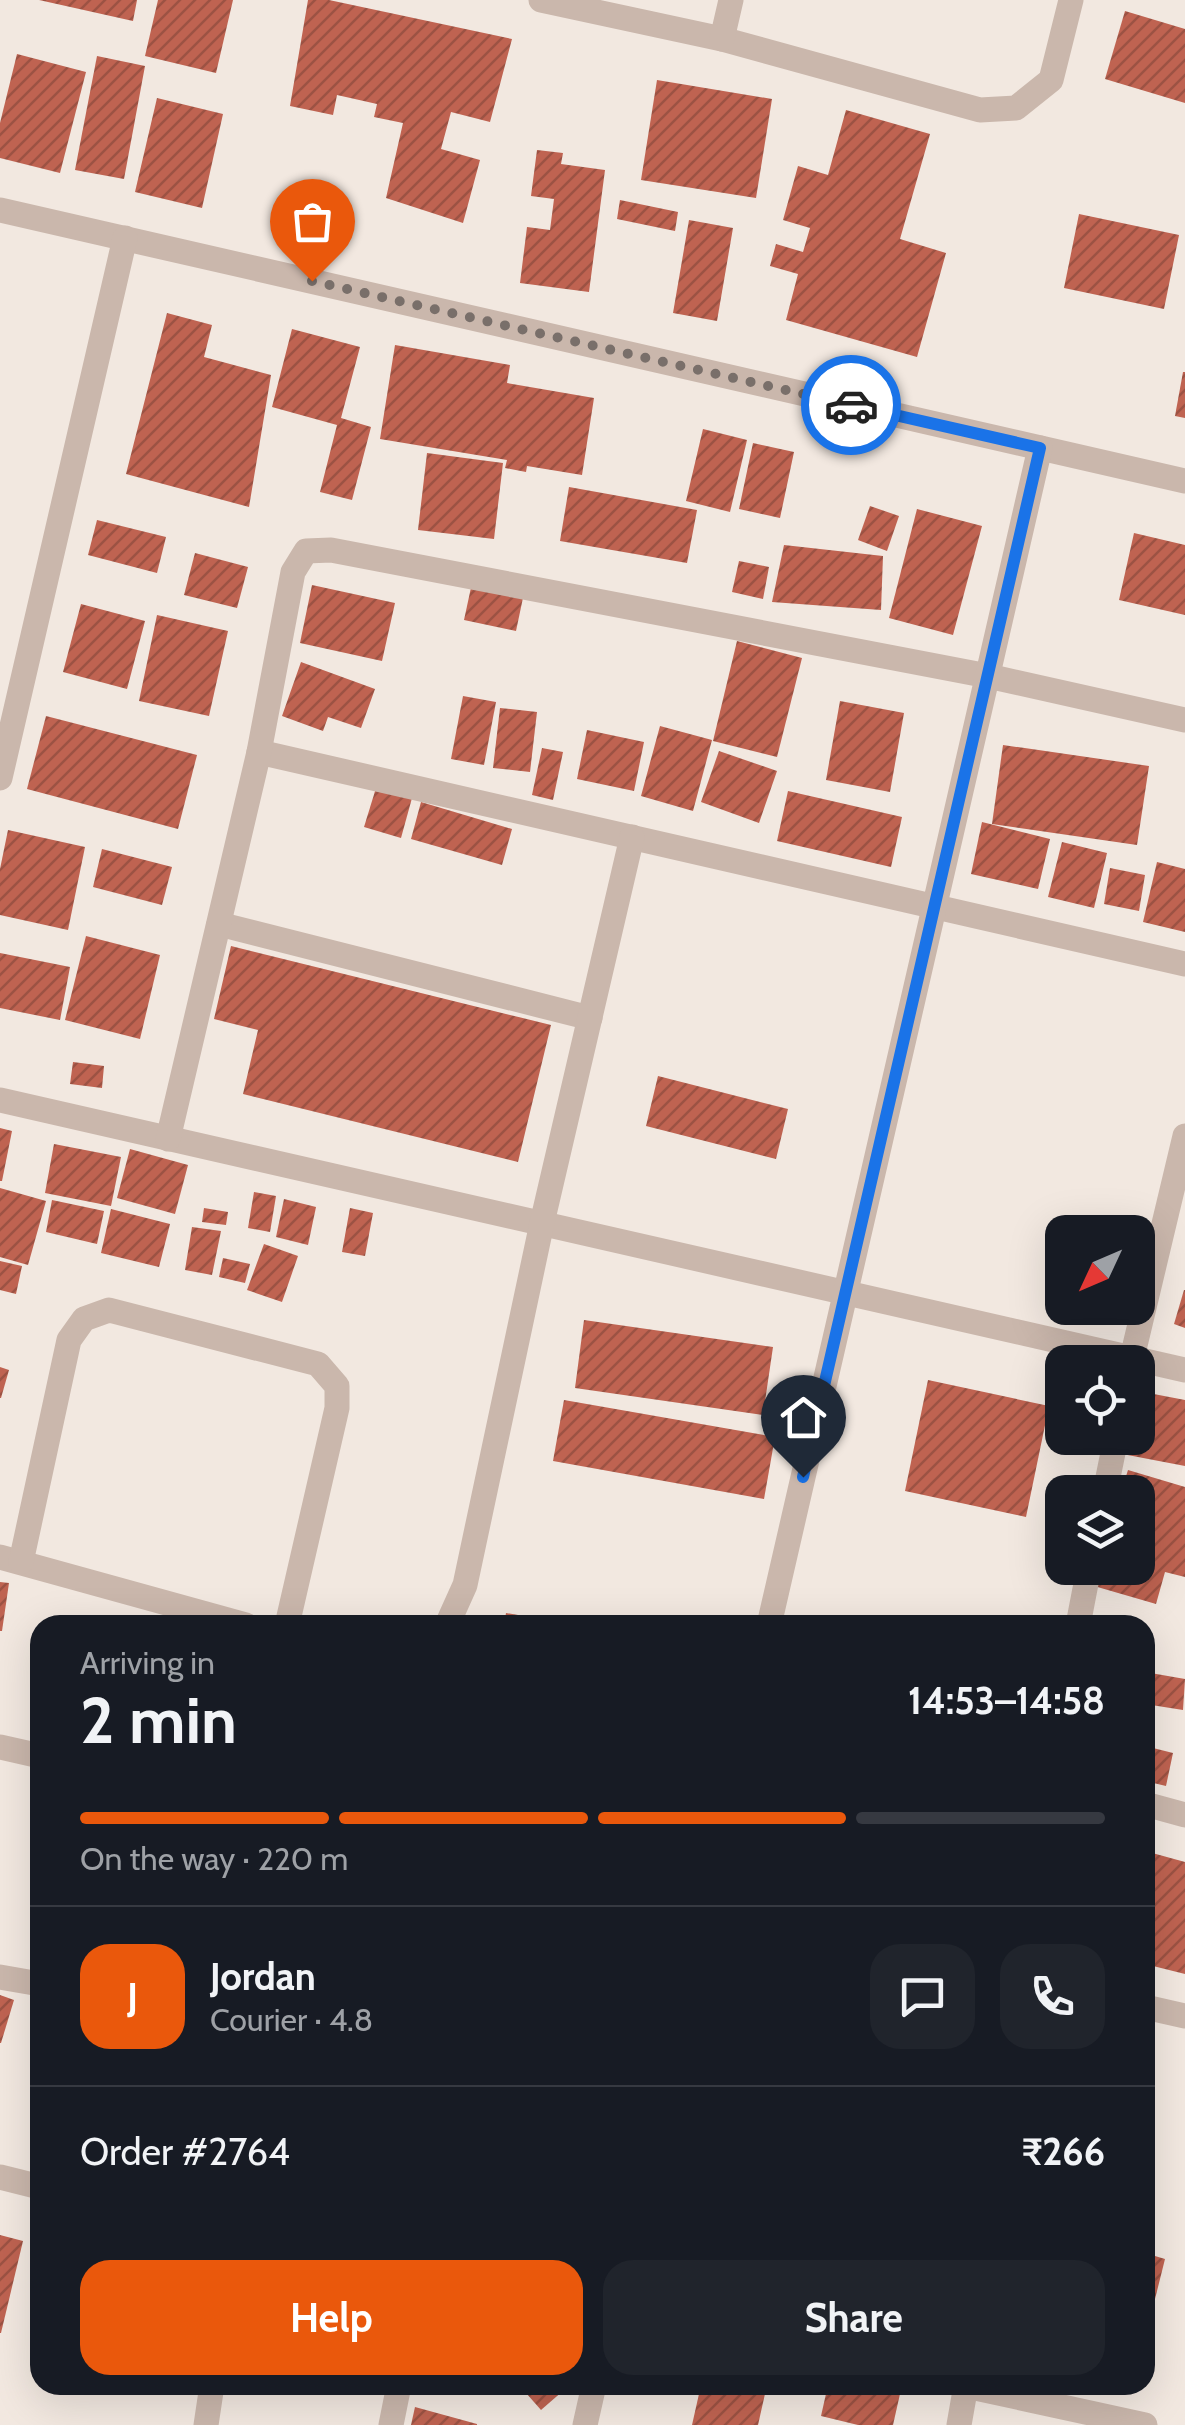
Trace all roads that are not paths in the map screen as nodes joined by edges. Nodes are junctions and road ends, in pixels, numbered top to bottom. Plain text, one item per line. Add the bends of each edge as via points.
1 (541, 0) edge
2 (731, 0) edge
3 (1070, 0) edge
4 (722, 39) junction
5 (0, 210) edge
6 (125, 238) junction
7 (1040, 448) junction
8 (1185, 481) edge
9 (988, 676) junction
10 (1185, 720) edge
11 (258, 752) junction
12 (0, 778) edge
13 (632, 838) junction
14 (934, 907) junction
15 (218, 924) junction
16 (1185, 964) edge
17 (590, 1018) junction
18 (0, 1100) edge
19 (1185, 1136) edge
20 (168, 1139) junction
21 (542, 1224) junction
22 (846, 1292) junction
23 (1069, 1345) edge
24 (1136, 1345) edge
25 (1155, 1364) edge
26 (1185, 1370) edge
27 (10, 1559) edge
28 (1086, 1585) edge
29 (210, 1615) edge
30 (289, 1615) edge
31 (451, 1615) edge
32 (771, 1615) edge
33 (1080, 1615) edge
34 (0, 1747) edge
35 (30, 1754) edge
36 (1155, 1806) edge
37 (1185, 1814) edge
38 (0, 1977) edge
39 (30, 1982) edge
40 (1155, 2009) edge
41 (1185, 2016) edge
42 (0, 2177) edge
43 (30, 2185) edge
44 (210, 2395) edge
45 (398, 2395) edge
46 (592, 2395) edge
47 (964, 2395) edge
48 (1011, 2395) edge
49 (206, 2425) edge
50 (391, 2425) edge
51 (585, 2425) edge
52 (958, 2425) edge
53 (1146, 2425) edge

1 - 4 street
2 - 4 street
3 - 4 street via 1051,80 1016,108 980,110
5 - 6 street
6 - 7 street
6 - 12 street
7 - 8 street
7 - 9 street
9 - 10 street
9 - 11 street via 331,550 306,552 294,572
9 - 14 street
11 - 13 street
11 - 15 street
13 - 14 street
13 - 17 street
14 - 16 street
14 - 22 street
15 - 17 street
15 - 20 street
17 - 21 street
18 - 20 street
19 - 24 street
20 - 21 street
21 - 22 street
21 - 31 street via 465,1584
22 - 23 street
22 - 32 street
25 - 26 street
27 - 29 street
27 - 30 street via 69,1340 84,1320 109,1310 318,1364 337,1386
28 - 33 street
34 - 35 street
36 - 37 street
38 - 39 street
40 - 41 street
42 - 43 street
44 - 49 street
45 - 50 street
46 - 51 street
47 - 52 street
48 - 53 street

